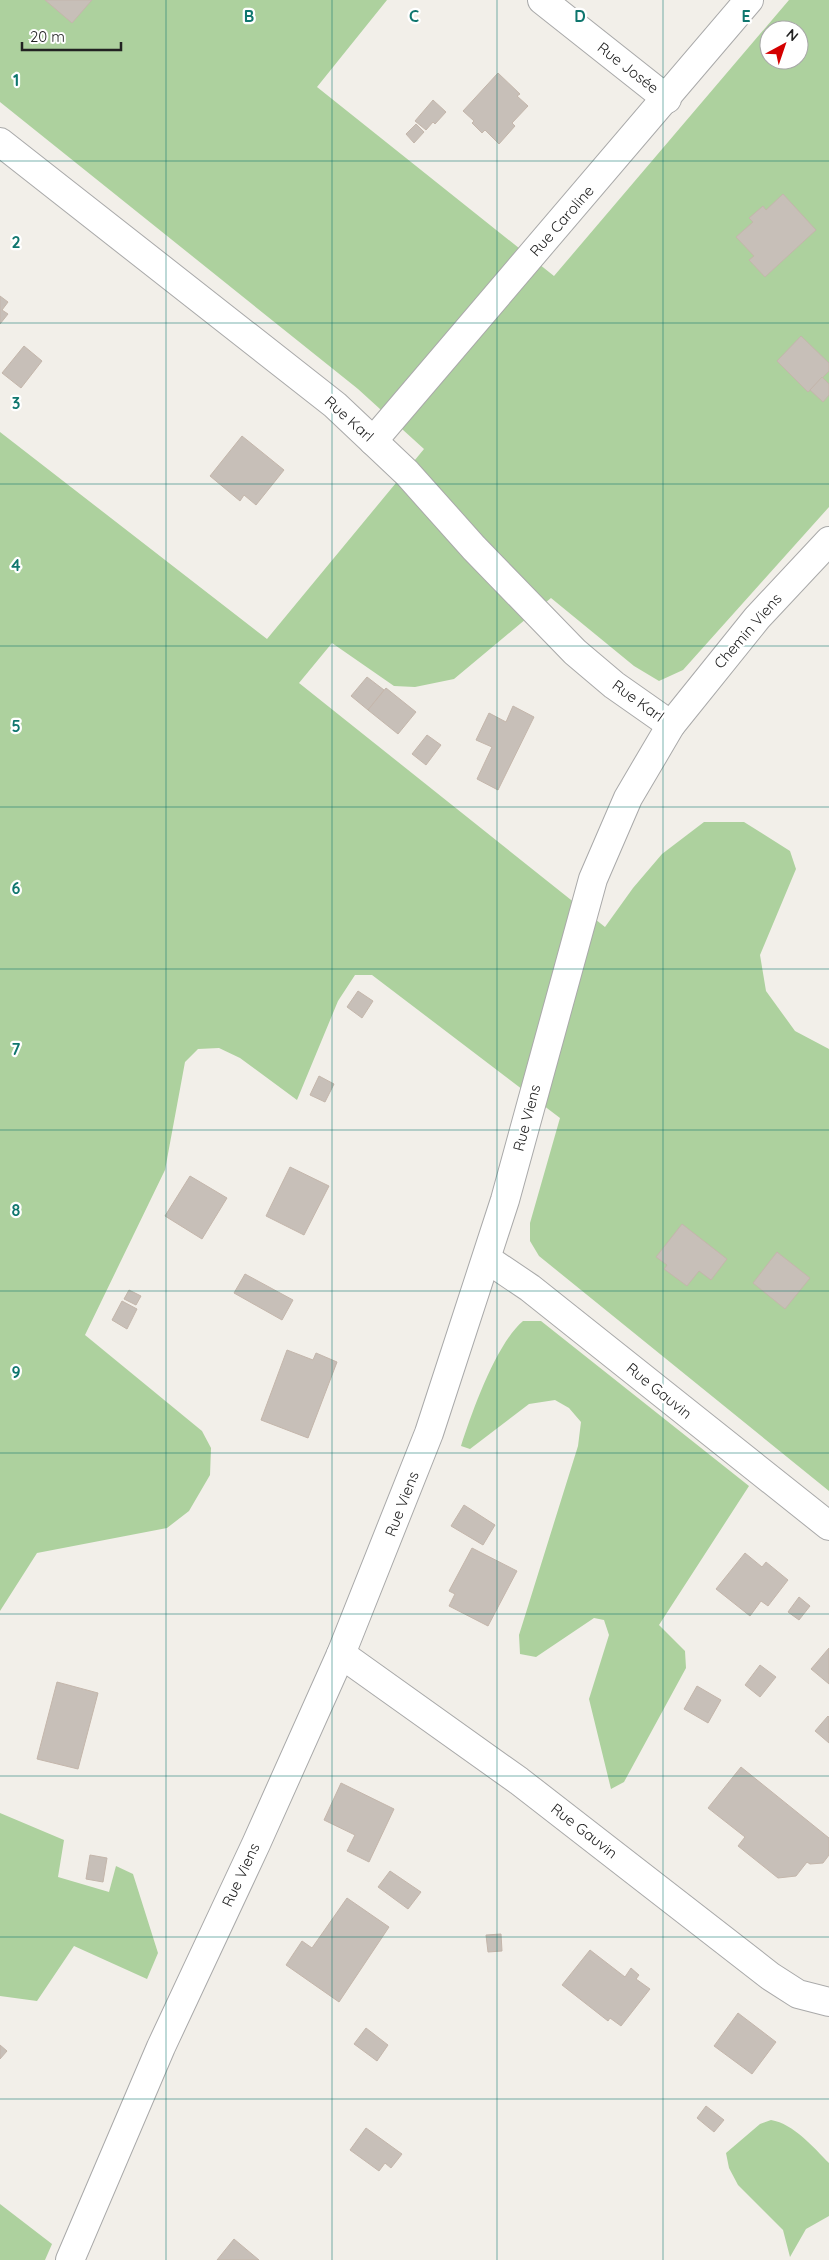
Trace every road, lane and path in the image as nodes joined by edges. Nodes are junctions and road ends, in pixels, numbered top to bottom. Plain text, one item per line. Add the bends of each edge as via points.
1 (542, 0) edge
2 (749, 0) edge
3 (667, 98) junction
4 (0, 142) edge
5 (373, 441) junction
6 (829, 541) edge
7 (670, 725) junction
8 (487, 1259) junction
9 (829, 1526) edge
10 (341, 1654) junction
11 (829, 2002) edge
12 (70, 2260) edge

1 - 3 street, Rue Josée
2 - 3 street, Rue Caroline
3 - 5 street, Rue Caroline
4 - 5 street, Rue Karl via 335,405
5 - 7 street, Rue Karl via 575,652
6 - 7 street, Chemin Viens via 757,618
7 - 8 street, Rue Viens via 628,798 594,880
8 - 9 street, Rue Gauvin via 530,1288
8 - 10 street, Rue Viens via 429,1433
10 - 11 street, Rue Gauvin via 519,1780 770,1976 798,1994
10 - 12 street, Rue Viens via 161,2047

